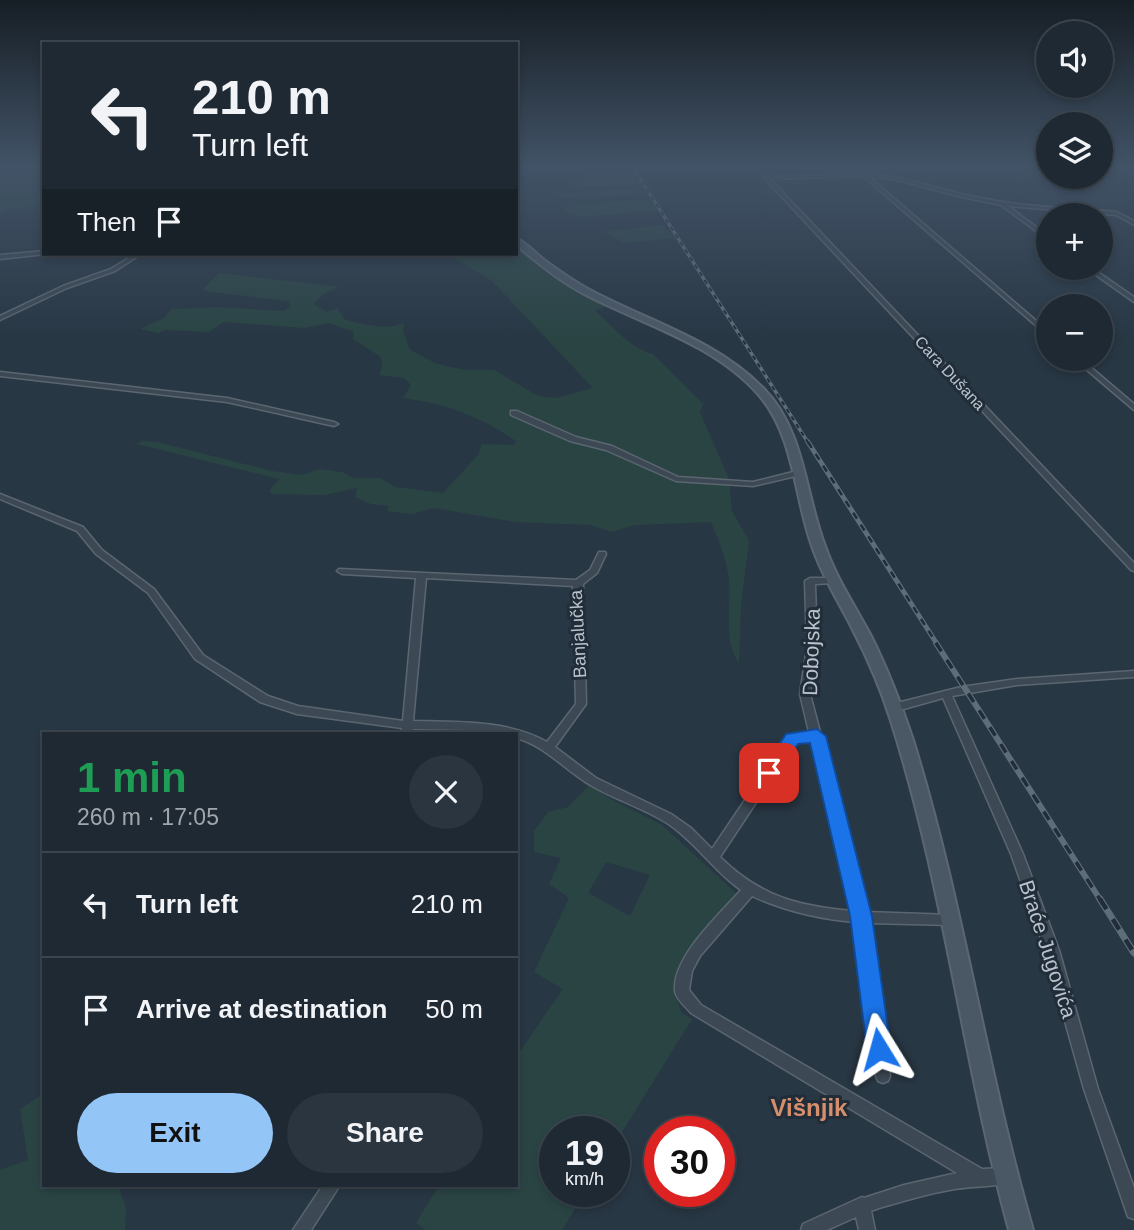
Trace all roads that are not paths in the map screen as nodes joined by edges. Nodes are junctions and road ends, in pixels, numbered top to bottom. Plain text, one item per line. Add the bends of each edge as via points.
1 (809, 223) edge
2 (920, 223) edge
3 (518, 242) edge
4 (42, 253) edge
5 (135, 256) edge
6 (0, 257) edge
7 (1106, 280) edge
8 (1134, 300) edge
9 (0, 318) edge
10 (1036, 324) edge
11 (1091, 371) edge
12 (0, 374) edge
13 (1134, 408) edge
14 (514, 413) dead end
15 (334, 424) dead end
16 (797, 473) junction
17 (0, 496) edge
18 (602, 554) dead end
19 (1134, 568) edge
20 (342, 571) dead end
21 (421, 577) junction
22 (834, 579) junction
23 (578, 583) junction
24 (1134, 674) edge
25 (946, 694) junction
26 (893, 708) junction
27 (407, 729) edge
28 (504, 732) edge
29 (518, 735) edge
30 (817, 736) junction
31 (549, 747) junction
32 (714, 856) junction
33 (750, 889) junction
34 (861, 916) junction
35 (952, 920) junction
36 (883, 1076) dead end
37 (1005, 1176) junction
38 (978, 1177) junction
39 (331, 1187) edge
40 (862, 1205) junction
41 (1134, 1210) edge
42 (301, 1230) edge
43 (809, 1230) edge
44 (867, 1230) edge
45 (1021, 1230) edge

1 - 19 street, Cara Dušana
2 - 10 street
3 - 16 main road via 590,294 656,323 741,373 780,417
4 - 6 street
5 - 9 street via 113,270
7 - 8 street
11 - 13 street
12 - 15 street via 227,400
14 - 16 street via 573,439 610,448 676,479 753,484
16 - 22 main road via 820,550
17 - 27 street via 80,529 107,559 151,592 199,657 264,699 297,710
18 - 23 street via 594,571
20 - 21 street, Banjalučka
21 - 23 street, Banjalučka via 541,578
21 - 27 street
22 - 26 main road via 876,662
22 - 30 street, Dobojska via 810,581 812,648 805,694
23 - 31 street, Banjalučka via 581,704
24 - 25 street via 1017,682
25 - 26 street
25 - 41 street, Braće Jugovića via 1017,854 1048,938 1091,1089
26 - 35 main road
27 - 28 street via 471,726
29 - 31 street
30 - 32 street via 792,739
30 - 34 street, Dobojska
31 - 32 street via 591,780 676,823
32 - 33 street
33 - 34 street via 792,904
33 - 38 street via 695,952 685,970 682,992 696,1009
34 - 35 street
34 - 36 street, Dobojska
35 - 37 main road
37 - 38 street
37 - 45 main road
38 - 40 street
39 - 42 street
40 - 43 street
40 - 44 street

